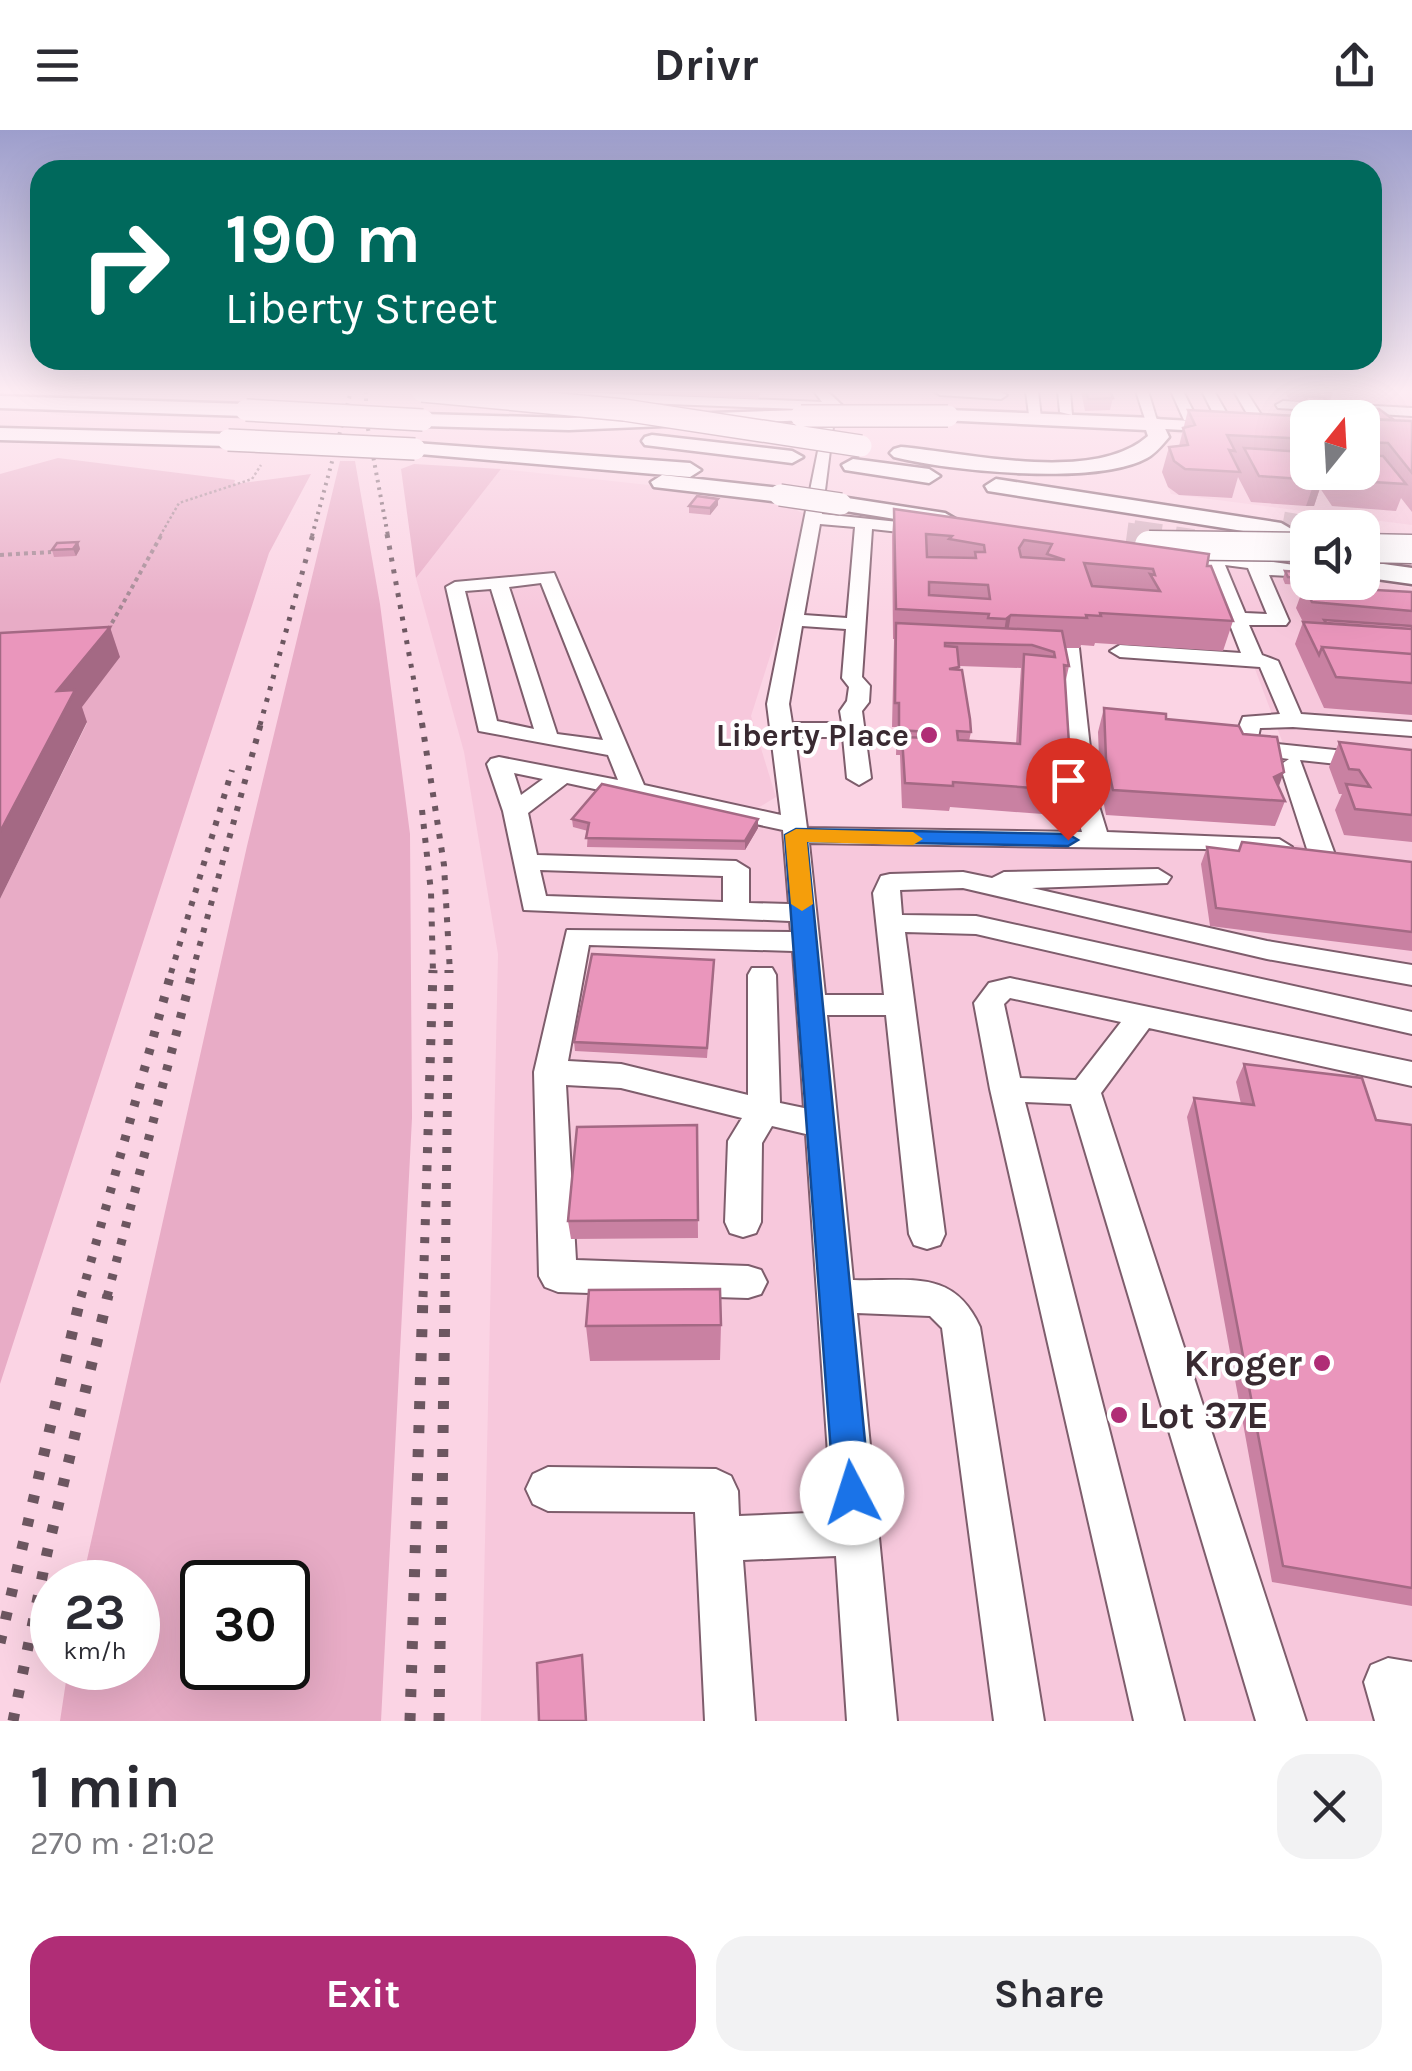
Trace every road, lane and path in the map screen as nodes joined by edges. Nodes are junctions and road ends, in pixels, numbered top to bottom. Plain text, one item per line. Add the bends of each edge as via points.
1 (261, 465) edge
2 (543, 465) edge
3 (823, 465) edge
4 (913, 465) edge
5 (964, 465) edge
6 (1028, 465) edge
7 (1062, 465) edge
8 (814, 518) junction
9 (864, 521) junction
10 (961, 522) joint
11 (1139, 545) tunnel mouth
12 (1290, 547) tunnel mouth
13 (1380, 549) edge
14 (1412, 550) edge
15 (50, 552) edge
16 (0, 554) edge
17 (1215, 566) junction
18 (1196, 572) tunnel mouth
19 (1380, 572) edge
20 (1290, 573) edge
21 (1290, 574) edge
22 (1412, 576) edge
23 (498, 582) junction
24 (1380, 586) edge
25 (1412, 592) edge
26 (1375, 600) edge
27 (1412, 606) edge
28 (796, 620) junction
29 (856, 624) junction
30 (1239, 625) junction
31 (106, 634) edge
32 (1300, 636) edge
33 (1070, 648) edge
34 (1120, 651) dead end
35 (1254, 660) junction
36 (1293, 720) junction
37 (1412, 729) edge
38 (780, 730) junction
39 (853, 730) junction
40 (548, 739) junction
41 (616, 749) junction
42 (1292, 765) dead end
43 (1412, 765) edge
44 (563, 775) junction
45 (859, 778) dead end
46 (634, 790) junction
47 (516, 812) junction
48 (795, 830) junction
49 (1097, 840) junction
50 (1150, 840) junction
51 (528, 862) junction
52 (1158, 877) junction
53 (963, 880) junction
54 (736, 910) junction
55 (889, 924) junction
56 (804, 927) junction
57 (1165, 927) junction
58 (1267, 950) junction
59 (762, 975) dead end
60 (1412, 976) edge
61 (1266, 990) junction
62 (811, 1006) junction
63 (899, 1006) junction
64 (1141, 1017) junction
65 (1412, 1023) edge
66 (550, 1072) junction
67 (1412, 1074) edge
68 (1006, 1088) junction
69 (1084, 1092) junction
70 (764, 1112) junction
71 (820, 1125) junction
72 (744, 1222) dead end
73 (927, 1234) dead end
74 (748, 1282) dead end
75 (835, 1296) junction
76 (548, 1489) dead end
77 (856, 1533) junction
78 (719, 1538) junction
79 (1412, 1686) edge
80 (730, 1721) edge
81 (872, 1721) edge
82 (1019, 1721) edge
83 (1159, 1721) edge
84 (1281, 1721) edge
85 (1400, 1721) edge

1 - 31 path via 252,478 179,503
2 - 10 highway, bridge via 782,488
3 - 8 street
4 - 5 highway via 1282,526
6 - 7 highway
8 - 9 street
8 - 28 street
9 - 10 street
9 - 29 street
11 - 12 highway, bridge
13 - 14 highway, bridge
15 - 16 path
17 - 18 street
17 - 21 street
17 - 30 street
19 - 22 highway
20 - 30 street via 1258,568 1279,621
23 - 40 street
23 - 40 street via 455,587 488,726
23 - 41 street via 548,577
24 - 25 street
26 - 27 street
28 - 29 street
28 - 38 street via 780,687
29 - 39 street via 852,678 860,686
30 - 32 street
30 - 35 street
33 - 49 street via 1083,792
34 - 35 street
35 - 36 street via 1268,661
36 - 37 street
36 - 43 street via 1251,722 1244,742 1250,748
38 - 39 street
38 - 48 street
39 - 45 street
40 - 41 street
41 - 46 street
42 - 50 street via 1330,853
44 - 46 street
44 - 47 street
44 - 47 street via 499,764
46 - 48 street
47 - 51 street
48 - 49 street
48 - 56 street
49 - 50 street
50 - 52 street
51 - 54 street via 534,904
51 - 54 street via 736,868
52 - 53 street
52 - 57 street
53 - 55 street via 890,882
53 - 57 street
54 - 56 street
55 - 61 street via 976,925
55 - 63 street
56 - 62 street
56 - 66 street via 578,936
57 - 58 street
58 - 60 street
58 - 61 street
59 - 70 street
61 - 65 street
62 - 63 street
62 - 71 street
63 - 73 street
64 - 67 street
64 - 68 street via 998,990 988,1003
64 - 69 street
66 - 70 street via 621,1076
66 - 74 street via 558,1276
68 - 69 street
68 - 83 street
69 - 84 street
70 - 71 street
70 - 72 street via 746,1141
71 - 75 street
75 - 77 street
75 - 82 street via 938,1300 961,1327
76 - 78 street via 716,1491
77 - 78 street
77 - 81 street
78 - 80 street
79 - 85 street via 1388,1682

